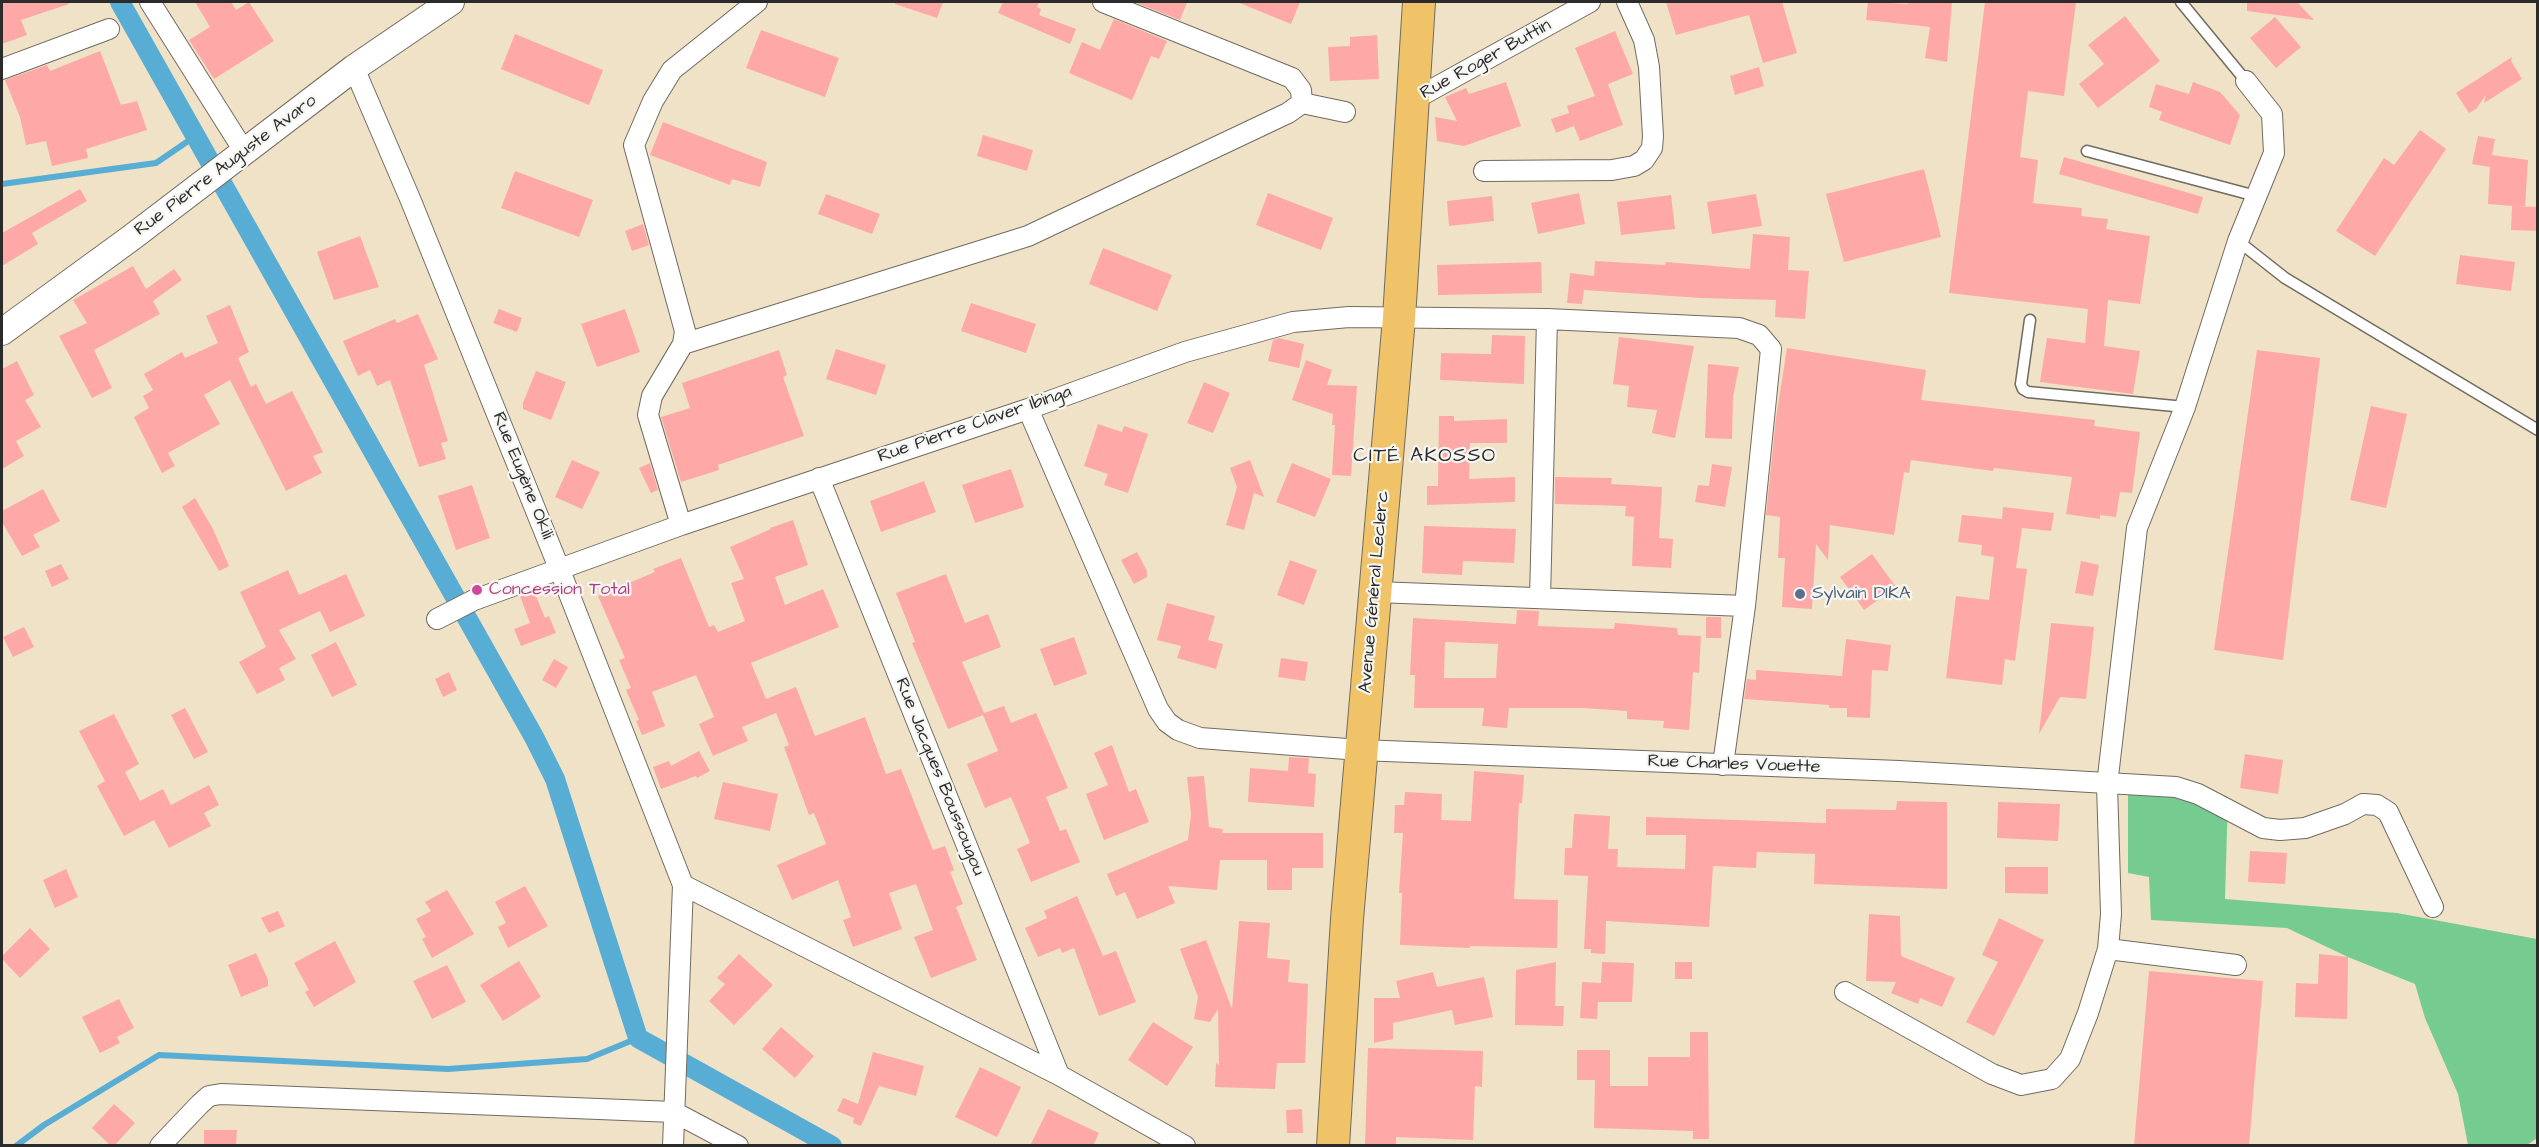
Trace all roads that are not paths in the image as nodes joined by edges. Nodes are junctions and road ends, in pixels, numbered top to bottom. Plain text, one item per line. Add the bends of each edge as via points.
1 (150, 2) edge
2 (451, 2) edge
3 (757, 2) edge
4 (1102, 2) edge
5 (1419, 2) edge
6 (1590, 2) edge
7 (1627, 2) edge
8 (2181, 2) edge
9 (109, 29) dead end
10 (354, 68) junction
11 (2, 69) edge
12 (2246, 81) joint
13 (1413, 100) junction
14 (1302, 103) junction
15 (1345, 111) dead end
16 (2087, 152) dead end
17 (236, 158) junction
18 (1484, 171) dead end
19 (2256, 196) junction
20 (2238, 241) junction
21 (1399, 318) junction
22 (1547, 319) junction
23 (2031, 320) dead end
24 (2, 332) edge
25 (683, 344) junction
26 (2185, 407) junction
27 (1028, 409) junction
28 (2538, 430) edge
29 (819, 478) junction
30 (681, 525) junction
31 (559, 568) junction
32 (1376, 592) junction
33 (1540, 597) junction
34 (1745, 606) junction
35 (438, 619) dead end
36 (1360, 750) junction
37 (1723, 765) junction
38 (2107, 784) junction
39 (683, 885) junction
40 (2433, 906) dead end
41 (2108, 949) junction
42 (2236, 965) dead end
43 (1845, 992) dead end
44 (1059, 1075) junction
45 (674, 1112) junction
46 (160, 1146) edge
47 (673, 1146) edge
48 (738, 1146) edge
49 (1185, 1146) edge
50 (1333, 1146) edge

1 - 17 street
2 - 10 street, Rue Pierre Auguste Avaro
3 - 25 street via 672,70 653,101 634,146 685,331
4 - 14 street via 1292,78 1301,90
5 - 13 main road, Avenue Général Leclerc
6 - 13 street, Rue Roger Buttin
7 - 18 street via 1644,40 1650,67 1653,136 1652,148 1644,160 1612,170
8 - 12 lane
9 - 11 street
10 - 17 street, Rue Pierre Auguste Avaro
10 - 31 street, Rue Eugène Okili
12 - 19 street via 2272,114 2274,153
13 - 21 main road, Avenue Général Leclerc
14 - 15 street
14 - 25 street via 1028,236
16 - 19 lane
17 - 24 street, Rue Pierre Auguste Avaro
19 - 20 street
20 - 26 street
20 - 28 lane via 2285,278
21 - 22 street, Rue Pierre Claver Ibinga
21 - 27 street, Rue Pierre Claver Ibinga via 1293,322 1185,352
21 - 32 main road, Avenue Général Leclerc
22 - 33 street
22 - 34 street, Rue Pierre Claver Ibinga via 1739,328 1759,335 1771,350
23 - 26 lane via 2021,384 2028,392
25 - 30 street via 652,396 648,415
26 - 38 street via 2137,528
27 - 29 street, Rue Pierre Claver Ibinga
27 - 36 street, Rue Charles Vouette via 1167,722 1200,738
29 - 30 street, Rue Pierre Claver Ibinga
29 - 44 street, Rue Jacques Boussougou
30 - 31 street, Rue Pierre Claver Ibinga
31 - 35 street, Rue Pierre Claver Ibinga via 474,600
31 - 39 street, Rue Eugène Okili
32 - 33 street
32 - 36 main road, Avenue Général Leclerc
33 - 34 street
34 - 37 street, Rue Pierre Claver Ibinga
36 - 37 street, Rue Charles Vouette
36 - 50 main road, Avenue Général Leclerc
37 - 38 street, Rue Charles Vouette
38 - 40 street, Rue Charles Vouette via 2176,787 2198,794 2263,828 2280,830 2305,828 2363,804 2377,805 2388,812
38 - 41 street via 2111,914
39 - 44 street
39 - 45 street
41 - 42 street
41 - 43 street via 2070,1059 2052,1079 2021,1085 1992,1074
44 - 49 street
45 - 46 street via 221,1094 209,1096
45 - 47 street
45 - 48 street

